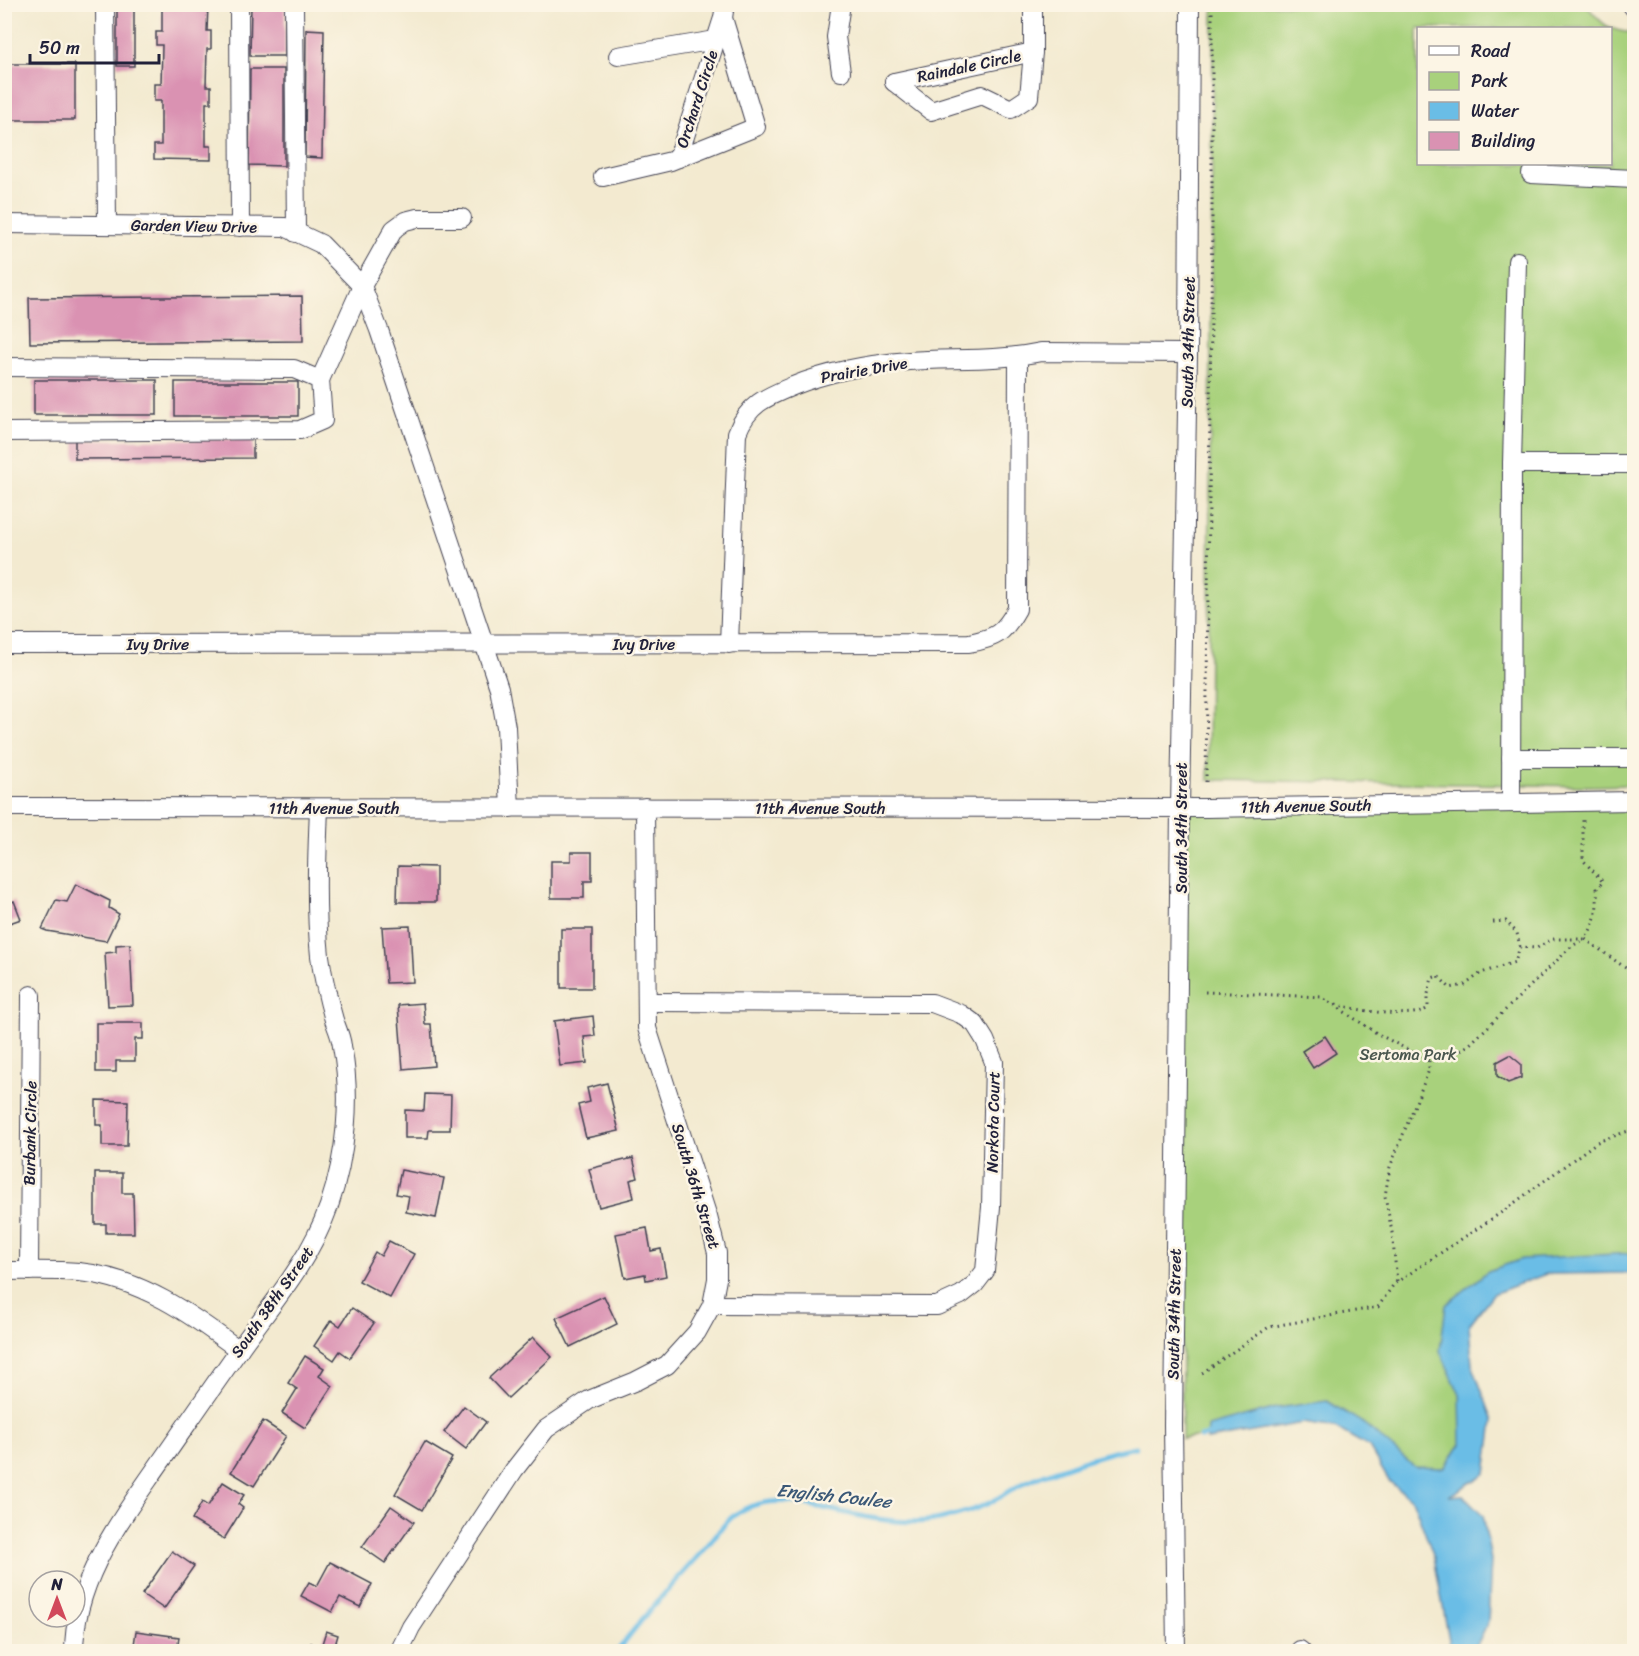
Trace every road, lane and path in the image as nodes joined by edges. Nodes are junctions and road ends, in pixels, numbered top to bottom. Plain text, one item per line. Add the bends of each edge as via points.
1 (105, 4) edge
2 (239, 4) edge
3 (294, 4) edge
4 (841, 4) edge
5 (1033, 4) edge
6 (1190, 4) edge
7 (1212, 4) edge
8 (1631, 4) edge
9 (1635, 8) edge
10 (724, 11) edge
11 (716, 40) junction
12 (1033, 52) junction
13 (618, 56) dead end
14 (841, 72) dead end
15 (678, 158) junction
16 (1531, 174) dead end
17 (603, 177) dead end
18 (1635, 179) edge
19 (462, 218) dead end
20 (4, 224) edge
21 (107, 224) junction
22 (240, 226) junction
23 (296, 233) junction
24 (1517, 261) dead end
25 (362, 286) junction
26 (1188, 353) junction
27 (1018, 357) junction
28 (4, 367) edge
29 (320, 380) junction
30 (4, 432) edge
31 (1512, 464) junction
32 (1635, 464) edge
33 (4, 644) edge
34 (483, 644) junction
35 (729, 644) junction
36 (1511, 758) junction
37 (1635, 758) edge
38 (1206, 782) dead end
39 (1582, 801) junction
40 (1635, 801) edge
41 (1511, 803) junction
42 (4, 807) edge
43 (645, 807) junction
44 (319, 808) junction
45 (510, 808) junction
46 (1180, 808) junction
47 (1493, 922) dead end
48 (1585, 939) junction
49 (1520, 947) junction
50 (1635, 974) edge
51 (1205, 992) dead end
52 (31, 995) dead end
53 (1328, 1001) junction
54 (647, 1002) junction
55 (1429, 1061) junction
56 (1635, 1129) edge
57 (4, 1271) edge
58 (29, 1271) junction
59 (1397, 1282) junction
60 (712, 1305) junction
61 (239, 1350) junction
62 (1202, 1373) dead end
63 (74, 1652) edge
64 (399, 1652) edge
65 (1176, 1652) edge

1 - 21 street
2 - 22 street
3 - 23 street
4 - 14 street via 836,37
5 - 12 street, Raindale Circle
6 - 26 street, South 34th Street
7 - 38 path
8 - 9 street
10 - 11 street, Orchard Circle
10 - 15 street, Orchard Circle via 756,128
11 - 13 street, Orchard Circle
11 - 15 street, Orchard Circle
12 - 12 street, Raindale Circle via 894,82 931,111 982,95 1011,109 1029,97
15 - 17 street, Orchard Circle
16 - 18 street
19 - 25 street via 405,221 394,229
20 - 21 street, Garden View Drive
21 - 22 street, Garden View Drive
22 - 23 street, Garden View Drive via 285,227
23 - 25 street, Garden View Drive via 321,244
24 - 31 street
25 - 29 street
25 - 34 street
26 - 27 street, Prairie Drive via 1041,352
26 - 46 street, South 34th Street
27 - 35 street, Prairie Drive via 872,365 804,382 754,405 742,418 737,433
27 - 35 street, Ivy Drive via 1018,590 1017,609 1008,625 992,639 969,644
28 - 29 street via 294,369
29 - 30 street via 323,420 300,430
31 - 32 street
31 - 36 street
33 - 34 street, Ivy Drive
34 - 35 street, Ivy Drive
34 - 45 street via 499,688 506,728
36 - 37 street
36 - 41 street
39 - 40 street, 11th Avenue South
39 - 41 street, 11th Avenue South
39 - 48 path via 1583,860 1604,882 1597,888 1595,924
41 - 46 street, 11th Avenue South
42 - 44 street, 11th Avenue South
43 - 45 street, 11th Avenue South
43 - 46 street, 11th Avenue South
43 - 54 street, South 36th Street
44 - 45 street, 11th Avenue South
44 - 61 street, South 38th Street via 320,957 342,1045 346,1081 340,1167 313,1245
46 - 65 street, South 34th Street via 1173,1425
47 - 49 path via 1506,921 1517,933
48 - 49 path via 1552,939 1537,948
48 - 50 path
48 - 55 path via 1572,946 1470,1044 1452,1057
49 - 53 path via 1515,962 1481,973 1465,985 1450,988 1438,976 1432,978 1428,1008 1422,1013 1358,1010
51 - 53 path via 1322,997
52 - 58 street, Burbank Circle
53 - 55 path
54 - 60 street, South 36th Street via 647,1028 717,1253
54 - 60 street, Norkota Court via 932,1003 975,1024 994,1062 988,1245 985,1271 975,1284 937,1306
55 - 59 path via 1429,1070 1390,1167 1385,1196
56 - 59 path via 1597,1142
57 - 58 street
58 - 61 street via 80,1272 142,1289 188,1313
59 - 62 path via 1378,1307 1269,1327
60 - 64 street, South 36th Street via 697,1332 667,1365 589,1400 546,1430 514,1470 411,1627
61 - 63 street, South 38th Street via 124,1514 94,1566 74,1630

